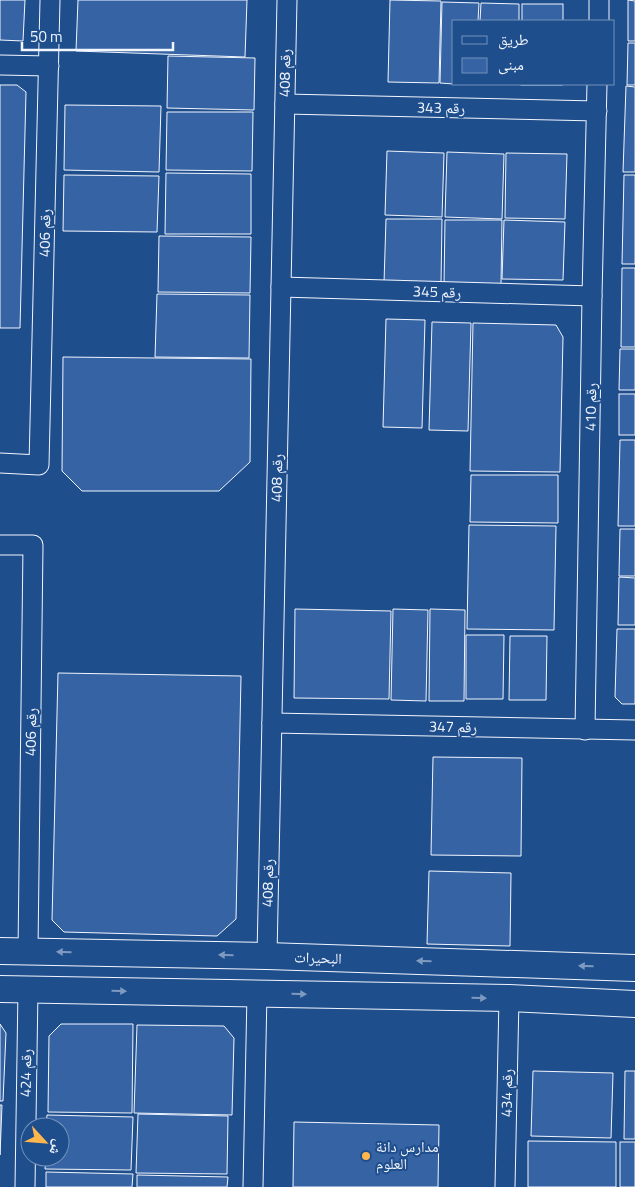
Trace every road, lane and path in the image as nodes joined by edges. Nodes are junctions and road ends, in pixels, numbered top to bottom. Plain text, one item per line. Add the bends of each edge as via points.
1 (50, 0) edge
2 (287, 0) edge
3 (599, 0) edge
4 (598, 20) edge
5 (0, 65) edge
6 (49, 66) junction
7 (597, 85) edge
8 (285, 104) junction
9 (597, 111) junction
10 (281, 287) junction
11 (592, 296) junction
12 (0, 463) edge
13 (0, 544) edge
14 (272, 723) junction
15 (585, 730) junction
16 (635, 730) edge
17 (0, 951) edge
18 (28, 952) junction
19 (267, 956) junction
20 (517, 964) junction
21 (635, 968) edge
22 (0, 989) edge
23 (28, 989) junction
24 (257, 994) junction
25 (512, 998) junction
26 (635, 1004) edge
27 (24, 1187) edge
28 (254, 1187) edge
29 (505, 1187) edge

1 - 6 street, رقم 406
2 - 8 street, رقم 408
3 - 4 street
5 - 6 street
6 - 12 street, رقم 406 via 39,465
7 - 9 street, رقم 410
8 - 9 street, رقم 343
8 - 10 street, رقم 408
9 - 11 street, رقم 410
10 - 11 street, رقم 345
10 - 14 street, رقم 408
11 - 15 street, رقم 410
13 - 18 street, رقم 406 via 33,545
14 - 15 street, رقم 347
14 - 19 street, رقم 408
15 - 16 street, رقم 347
17 - 18 street, البحيرات
19 -> 18 street, البحيرات
20 -> 19 street, البحيرات
21 -> 20 street, البحيرات
20 - 25 street
22 - 23 street
23 -> 24 street
23 - 27 street, رقم 424
24 -> 25 street
24 - 28 street
25 - 26 street
25 - 29 street, رقم 434

